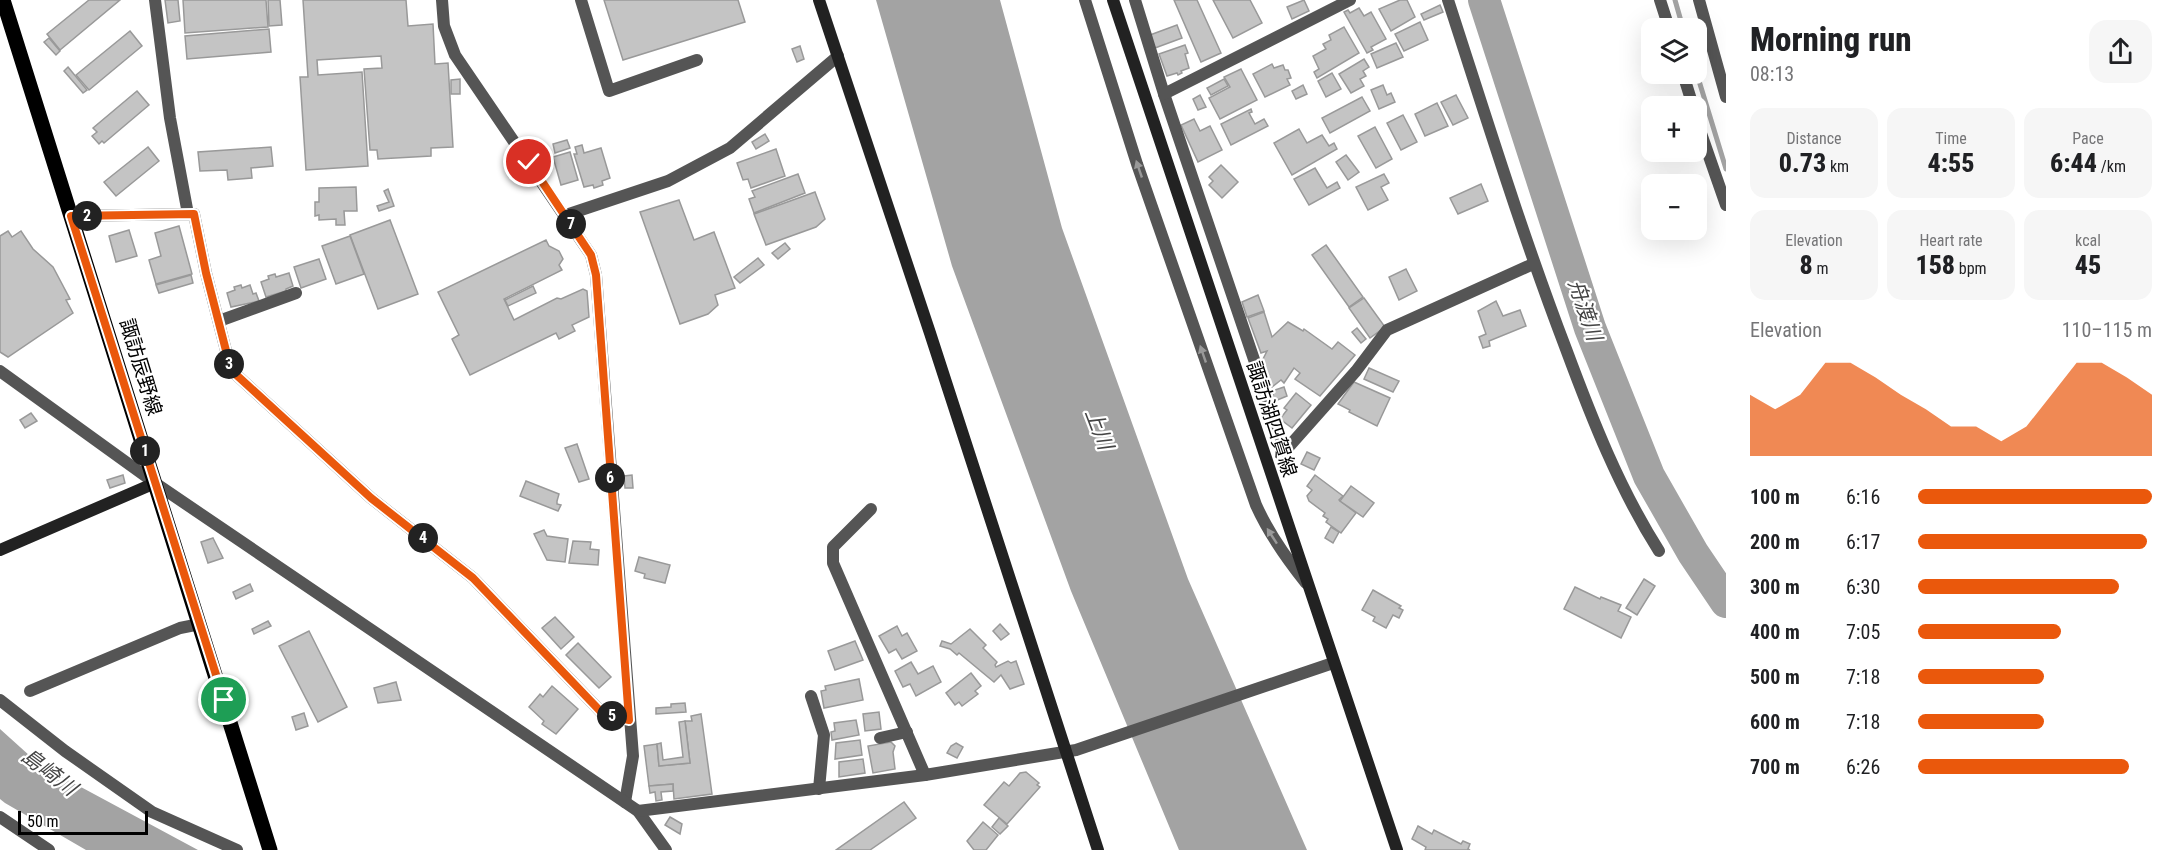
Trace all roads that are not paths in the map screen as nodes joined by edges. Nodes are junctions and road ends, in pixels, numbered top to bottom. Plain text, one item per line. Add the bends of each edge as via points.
1 (3, 0) edge
2 (154, 0) edge
3 (442, 0) edge
4 (581, 0) edge
5 (819, 0) edge
6 (1084, 0) edge
7 (1113, 0) edge
8 (1136, 0) edge
9 (1350, 0) edge
10 (1448, 0) edge
11 (1660, 0) edge
12 (1699, 0) edge
13 (1666, 18) edge
14 (838, 56) junction
15 (697, 60) dead end
16 (1164, 94) junction
17 (1726, 97) edge
18 (1707, 150) edge
19 (1726, 205) edge
20 (189, 214) junction
21 (566, 215) junction
22 (71, 216) junction
23 (1533, 264) junction
24 (296, 293) dead end
25 (219, 321) junction
26 (0, 371) edge
27 (154, 483) junction
28 (871, 509) dead end
29 (0, 550) edge
30 (1659, 551) dead end
31 (1306, 583) junction
32 (200, 624) junction
33 (1328, 665) junction
34 (30, 691) dead end
35 (811, 696) dead end
36 (0, 700) edge
37 (629, 720) junction
38 (907, 732) junction
39 (880, 738) dead end
40 (1070, 751) junction
41 (925, 775) junction
42 (819, 789) junction
43 (625, 802) junction
44 (638, 811) junction
45 (0, 818) edge
46 (49, 850) edge
47 (237, 850) edge
48 (270, 850) edge
49 (666, 850) edge
50 (1098, 850) edge
51 (1397, 850) edge

1 - 22 main road, 諏訪辰野線
2 - 20 street via 170,118
3 - 21 street via 444,26 455,54
4 - 15 street via 609,91
5 - 14 street
31 -> 6 street via 1287,560 1256,505
7 - 31 street, 諏訪湖四賀線
8 - 16 street
9 - 16 street
10 - 23 street
11 - 13 street
12 - 17 street
14 - 21 street via 730,148 668,181
14 - 40 street
16 - 23 street via 1285,451 1387,330
18 - 19 street
20 - 22 street
20 - 25 street via 194,214
21 - 37 street via 591,255 596,275
22 - 27 main road, 諏訪辰野線
23 - 30 street via 1593,420 1635,513
24 - 25 street
25 - 37 street via 231,370 371,498 473,578 603,714
26 - 27 street
27 - 29 street
27 - 32 main road, 諏訪辰野線
27 - 43 street
28 - 38 street via 833,547 833,563
31 - 33 street, 諏訪湖四賀線
32 - 34 street via 180,628
32 - 48 main road, 諏訪辰野線
33 - 40 street
33 - 51 street, 諏訪湖四賀線
35 - 42 street via 824,735
36 - 47 street via 64,751 152,812
37 - 43 street via 633,756
38 - 39 street
38 - 41 street
40 - 41 street
40 - 50 street
41 - 42 street
42 - 44 street
43 - 44 street
44 - 49 street
45 - 46 street

